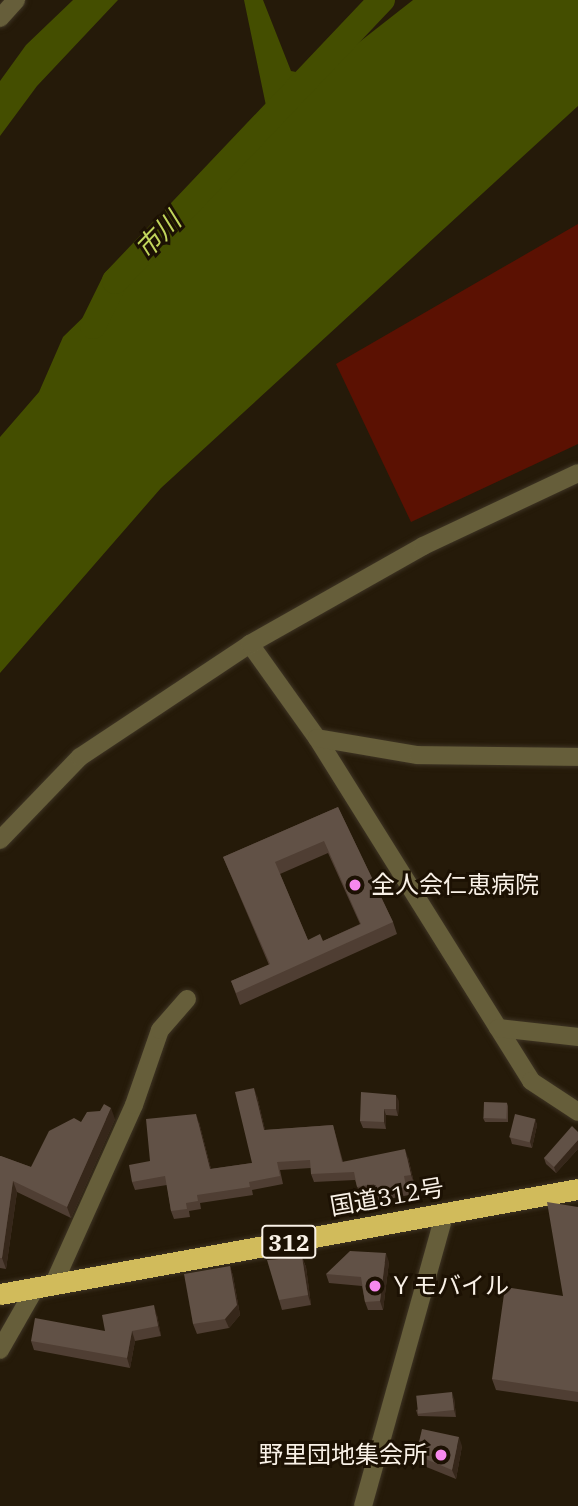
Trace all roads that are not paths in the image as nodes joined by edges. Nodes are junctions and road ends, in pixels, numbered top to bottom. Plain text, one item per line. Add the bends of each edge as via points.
1 (16, 0) edge
2 (0, 18) edge
3 (578, 473) edge
4 (250, 644) junction
5 (317, 738) junction
6 (578, 757) edge
7 (0, 840) edge
8 (187, 999) dead end
9 (498, 1028) junction
10 (578, 1037) edge
11 (578, 1112) edge
12 (578, 1189) edge
13 (445, 1213) junction
14 (45, 1285) junction
15 (0, 1294) edge
16 (0, 1350) edge
17 (363, 1506) edge

1 - 2 street
3 - 4 street via 423,546
4 - 5 street
4 - 7 street via 80,757
5 - 6 street via 418,755
5 - 9 street
8 - 14 street via 160,1030 134,1105
9 - 10 street
9 - 11 street via 531,1081
12 - 13 highway, 国道312号 / 312
13 - 14 highway, 国道312号 / 312
13 - 17 street
14 - 15 highway, 国道312号 / 312
14 - 16 street

